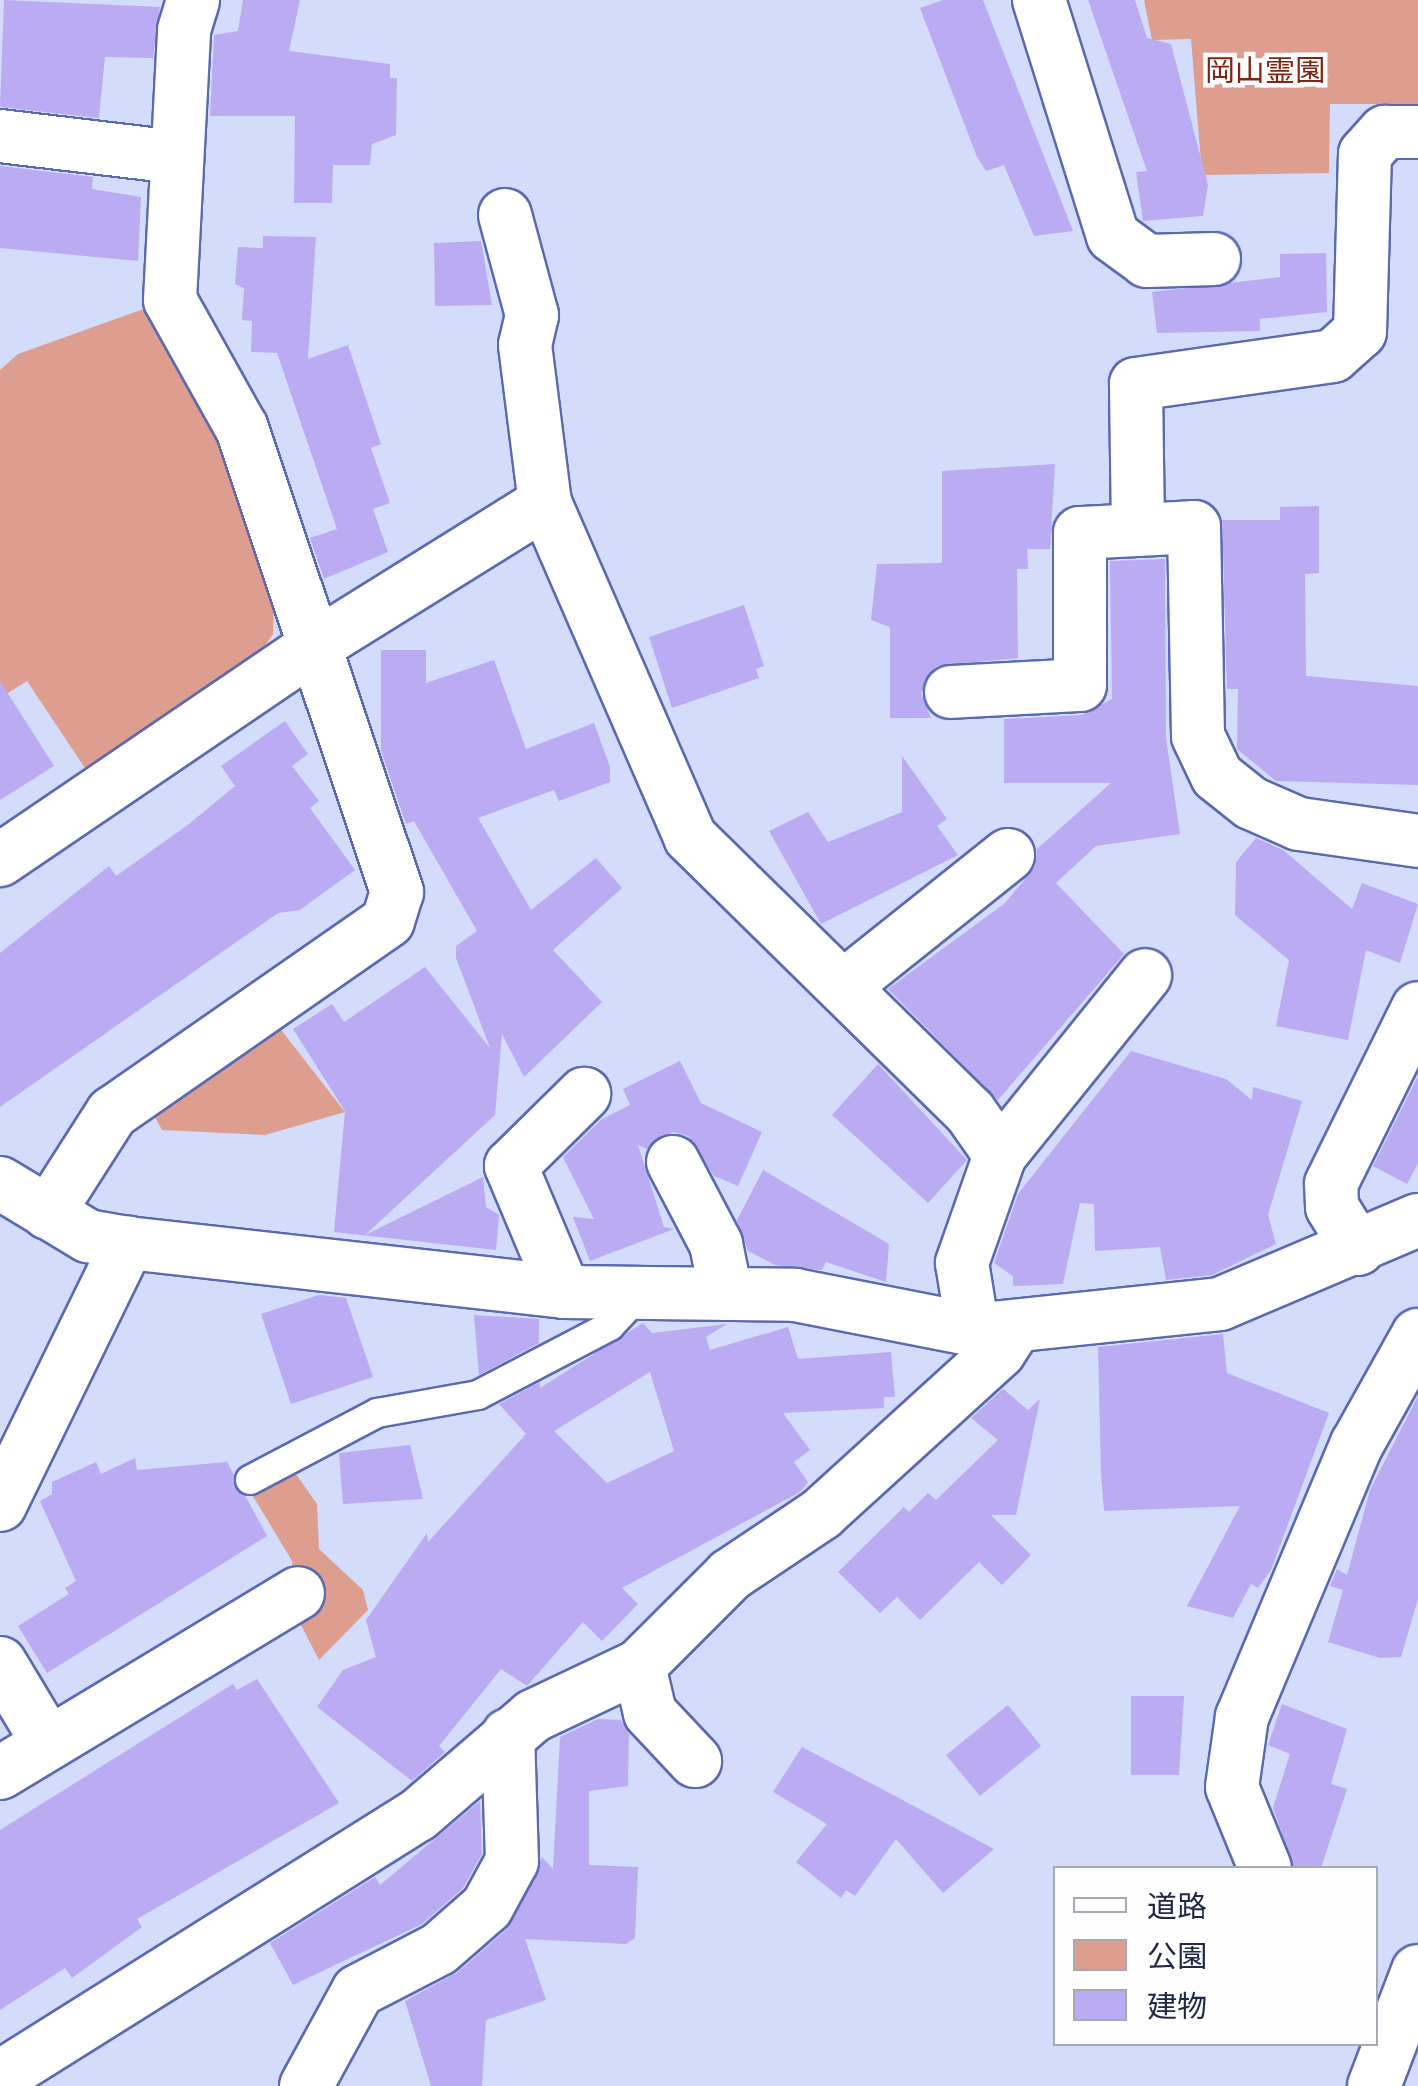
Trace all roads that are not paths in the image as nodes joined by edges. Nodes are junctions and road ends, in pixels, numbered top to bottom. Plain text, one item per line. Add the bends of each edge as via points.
1 (193, 0) edge
2 (1039, 0) edge
3 (1418, 132) edge
4 (0, 136) edge
5 (176, 157) junction
6 (505, 215) dead end
7 (1214, 259) dead end
8 (545, 503) junction
9 (1138, 530) junction
10 (315, 646) junction
11 (952, 692) dead end
12 (1418, 841) edge
13 (1008, 855) dead end
14 (0, 860) edge
15 (1145, 975) dead end
16 (844, 986) junction
17 (1418, 1008) edge
18 (584, 1094) dead end
19 (1000, 1155) junction
20 (673, 1162) dead end
21 (0, 1183) edge
22 (48, 1213) junction
23 (1418, 1220) edge
24 (128, 1243) junction
25 (1358, 1249) junction
26 (564, 1292) junction
27 (640, 1294) junction
28 (726, 1294) junction
29 (995, 1328) junction
30 (1418, 1335) edge
31 (250, 1480) dead end
32 (0, 1505) edge
33 (264, 1600) dead end
34 (0, 1663) edge
35 (639, 1666) junction
36 (508, 1735) junction
37 (48, 1742) junction
38 (695, 1761) dead end
39 (0, 1773) edge
40 (1264, 1866) edge
41 (1418, 1971) edge
42 (1372, 2073) edge
43 (0, 2077) edge
44 (306, 2086) edge

1 - 5 street
2 - 7 street via 1113,236 1148,261
3 - 9 street via 1386,132 1365,154 1360,332 1333,356 1136,384
4 - 5 street
5 - 10 street via 170,300 242,427
6 - 8 street via 532,315 524,345
8 - 10 street
8 - 16 street via 690,837
9 - 11 street via 1080,532 1080,684
9 - 12 street via 1194,527 1198,736 1217,776 1251,803 1299,824
10 - 14 street
10 - 22 street via 397,892 388,920 112,1113
13 - 16 street
15 - 19 street
16 - 19 street via 889,1040 970,1112
17 - 25 street via 1330,1184 1332,1207
18 - 26 street via 511,1166
19 - 29 street via 962,1263
20 - 28 street via 716,1244
21 - 22 street
22 - 24 street via 88,1236
23 - 25 street
24 - 26 street
24 - 32 street
25 - 29 street via 1220,1304
26 - 27 street
27 - 28 street
27 - 31 lane via 610,1326 478,1394 377,1413
28 - 29 street via 795,1295
29 - 35 street via 999,1352 820,1514 730,1575
30 - 40 street via 1357,1444 1242,1717 1232,1787
33 - 37 street
34 - 37 street
35 - 36 street
35 - 38 street via 650,1713
36 - 43 street via 418,1815
36 - 44 street via 512,1861 487,1907 440,1950 358,1991
37 - 39 street
41 - 42 street

